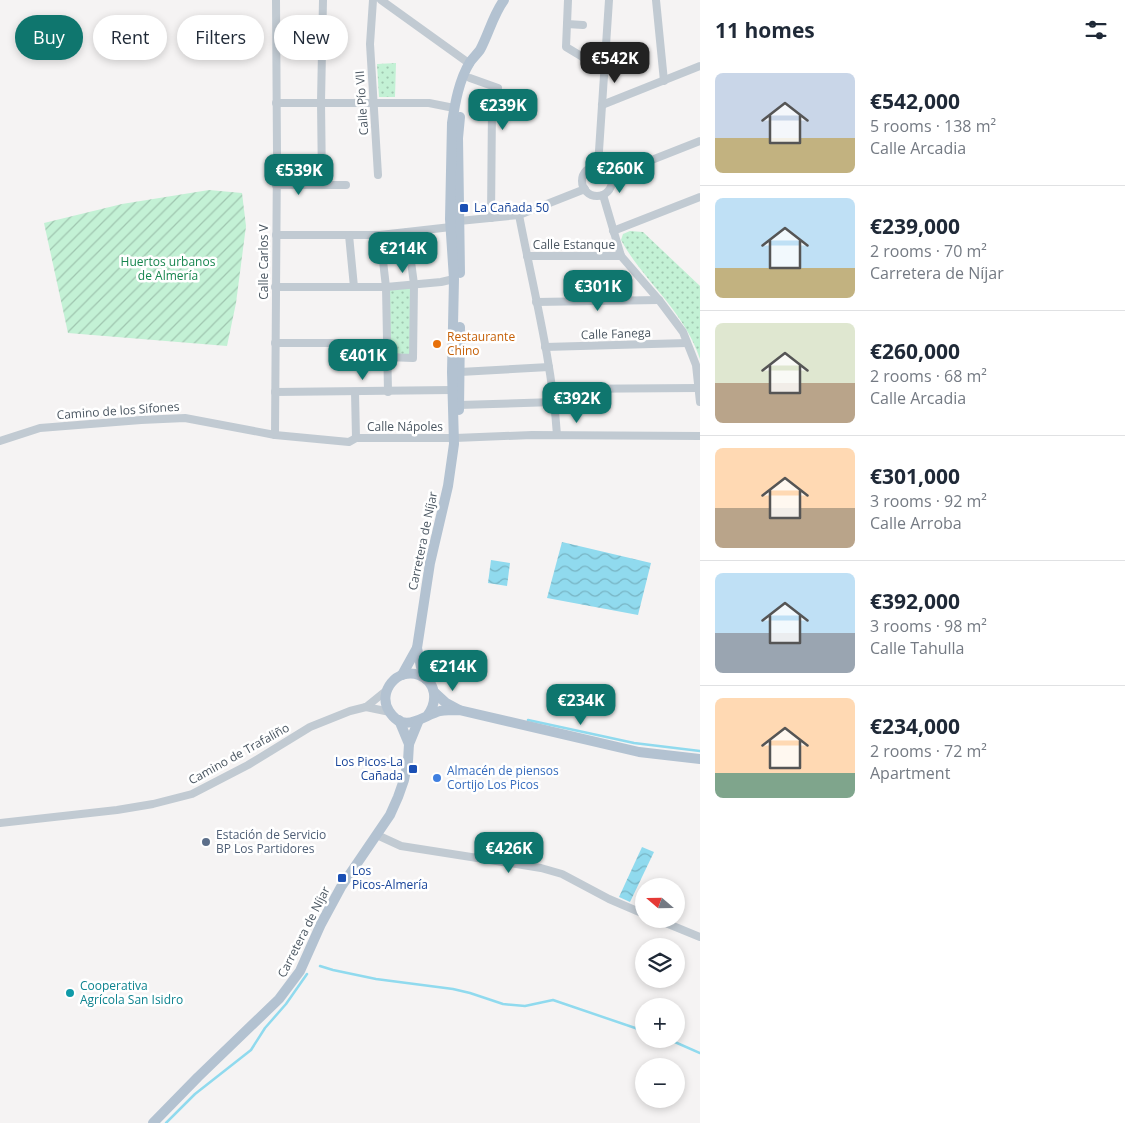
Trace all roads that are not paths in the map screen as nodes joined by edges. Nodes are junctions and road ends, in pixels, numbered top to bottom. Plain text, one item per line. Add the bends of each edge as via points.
1 (276, 0) edge
2 (323, 0) edge
3 (372, 0) edge
4 (381, 0) edge
5 (504, 0) edge
6 (568, 0) edge
7 (609, 0) edge
8 (656, 0) edge
9 (498, 5) edge
10 (567, 24) junction
11 (583, 25) dead end
12 (480, 50) junction
13 (470, 64) junction
14 (606, 66) junction
15 (700, 66) edge
16 (470, 78) junction
17 (664, 81) junction
18 (321, 102) junction
19 (373, 102) junction
20 (276, 103) junction
21 (602, 105) junction
22 (454, 108) junction
23 (700, 141) edge
24 (598, 166) junction
25 (378, 175) dead end
26 (611, 176) junction
27 (276, 185) junction
28 (322, 185) junction
29 (346, 185) dead end
30 (585, 189) junction
31 (603, 195) junction
32 (700, 197) edge
33 (519, 215) junction
34 (491, 218) junction
35 (455, 224) junction
36 (613, 231) junction
37 (407, 232) junction
38 (276, 235) junction
39 (349, 235) junction
40 (380, 235) junction
41 (527, 256) junction
42 (621, 256) junction
43 (454, 279) junction
44 (414, 284) junction
45 (275, 286) junction
46 (354, 287) junction
47 (386, 287) junction
48 (659, 300) junction
49 (536, 302) junction
50 (275, 343) junction
51 (387, 343) junction
52 (687, 343) junction
53 (545, 347) junction
54 (387, 357) junction
55 (549, 367) junction
56 (460, 372) junction
57 (698, 388) junction
58 (553, 389) junction
59 (452, 390) junction
60 (275, 392) junction
61 (355, 392) junction
62 (388, 392) junction
63 (555, 402) junction
64 (700, 402) edge
65 (459, 405) junction
66 (275, 435) junction
67 (557, 435) junction
68 (700, 436) edge
69 (356, 438) junction
70 (454, 438) junction
71 (0, 441) edge
72 (417, 648) junction
73 (402, 674) junction
74 (426, 679) junction
75 (387, 690) junction
76 (434, 692) junction
77 (366, 707) junction
78 (460, 710) junction
79 (390, 712) junction
80 (422, 719) junction
81 (399, 720) junction
82 (409, 744) junction
83 (700, 759) edge
84 (0, 823) edge
85 (377, 835) junction
86 (635, 910) edge
87 (678, 928) edge
88 (700, 937) edge
89 (153, 1123) edge

1 - 20 street, Calle Carlos V
2 - 18 street
3 - 19 street, Calle Pío VII
4 - 13 street
5 - 9 main road, Carretera de Níjar
6 - 10 street
7 - 14 street
8 - 17 street
9 - 12 main road, Carretera de Níjar
10 - 11 street
10 - 14 street via 566,47 588,63
12 - 13 main road, Carretera de Níjar
12 - 16 main road, Carretera de Níjar
13 - 22 main road, Carretera de Níjar
14 - 21 street
15 - 17 street
16 - 34 street via 498,88 492,106
16 - 35 main road, Carretera de Níjar via 459,126
17 - 21 street
18 - 19 street
18 - 20 street
18 - 28 street
19 - 22 street via 429,103
19 - 25 street, Calle Pío VII
20 - 27 street, Calle Carlos V
21 - 24 street
22 - 35 main road, Carretera de Níjar via 451,138
23 - 26 street
24 - 26 street
24 - 30 street via 584,174
26 - 31 street via 612,185
27 - 28 street
27 - 38 street, Calle Carlos V
28 - 29 street
30 - 31 street via 593,195
30 - 33 street
31 - 36 street
32 - 36 street
33 - 34 street
33 - 41 street
34 - 35 street
35 - 37 street
35 - 43 main road, Carretera de Níjar
35 - 56 main road, Carretera de Níjar
36 - 42 street
37 - 40 street
37 - 44 street
38 - 39 street
38 - 45 street, Calle Carlos V
39 - 40 street
39 - 46 street
40 - 47 street
41 - 42 street, Calle Estanque
41 - 49 street
42 - 48 street
43 - 44 street
43 - 59 main road, Carretera de Níjar
44 - 47 street
44 - 54 street via 413,358
45 - 46 street
45 - 50 street, Calle Carlos V
46 - 47 street
47 - 51 street
48 - 49 street
48 - 52 street via 683,332
49 - 53 street
50 - 51 street
50 - 60 street, Calle Carlos V
51 - 54 street
52 - 53 street, Calle Fanega
52 - 57 street via 696,365
53 - 55 street
54 - 62 street
55 - 56 street
55 - 58 street
56 - 65 main road, Carretera de Níjar
57 - 58 street
57 - 64 street
58 - 63 street
59 - 62 street
59 - 70 main road, Carretera de Níjar
60 - 61 street
60 - 66 street, Calle Carlos V
61 - 62 street
61 - 69 street
63 - 65 street
63 - 67 street
65 - 70 main road, Carretera de Níjar
66 - 69 street, Camino de los Sifones via 349,442
66 - 71 street, Camino de los Sifones via 185,418 40,428
67 - 68 street, Calle Nápoles
67 - 70 street, Calle Nápoles
69 - 70 street, Calle Nápoles
70 - 72 main road, Carretera de Níjar
72 - 73 main road, Carretera de Níjar
72 - 74 main road, Carretera de Níjar
73 - 74 main road via 415,674
73 - 75 main road via 390,683
74 - 76 main road
75 - 77 street, Camino de Trafaliño
75 - 79 main road
76 - 78 main road
76 - 80 main road via 434,705
77 - 79 street, Camino de Trafaliño
77 - 84 street, Camino de Trafaliño via 310,727 192,794 117,810
78 - 80 main road via 440,712
78 - 83 main road via 639,752
79 - 81 main road
80 - 81 main road via 408,723
80 - 82 main road, Carretera de Níjar
81 - 82 main road, Carretera de Níjar
82 - 85 main road, Carretera de Níjar via 398,798
85 - 86 street via 401,846 562,874
85 - 89 main road, Carretera de Níjar via 341,887 290,986
87 - 88 street

